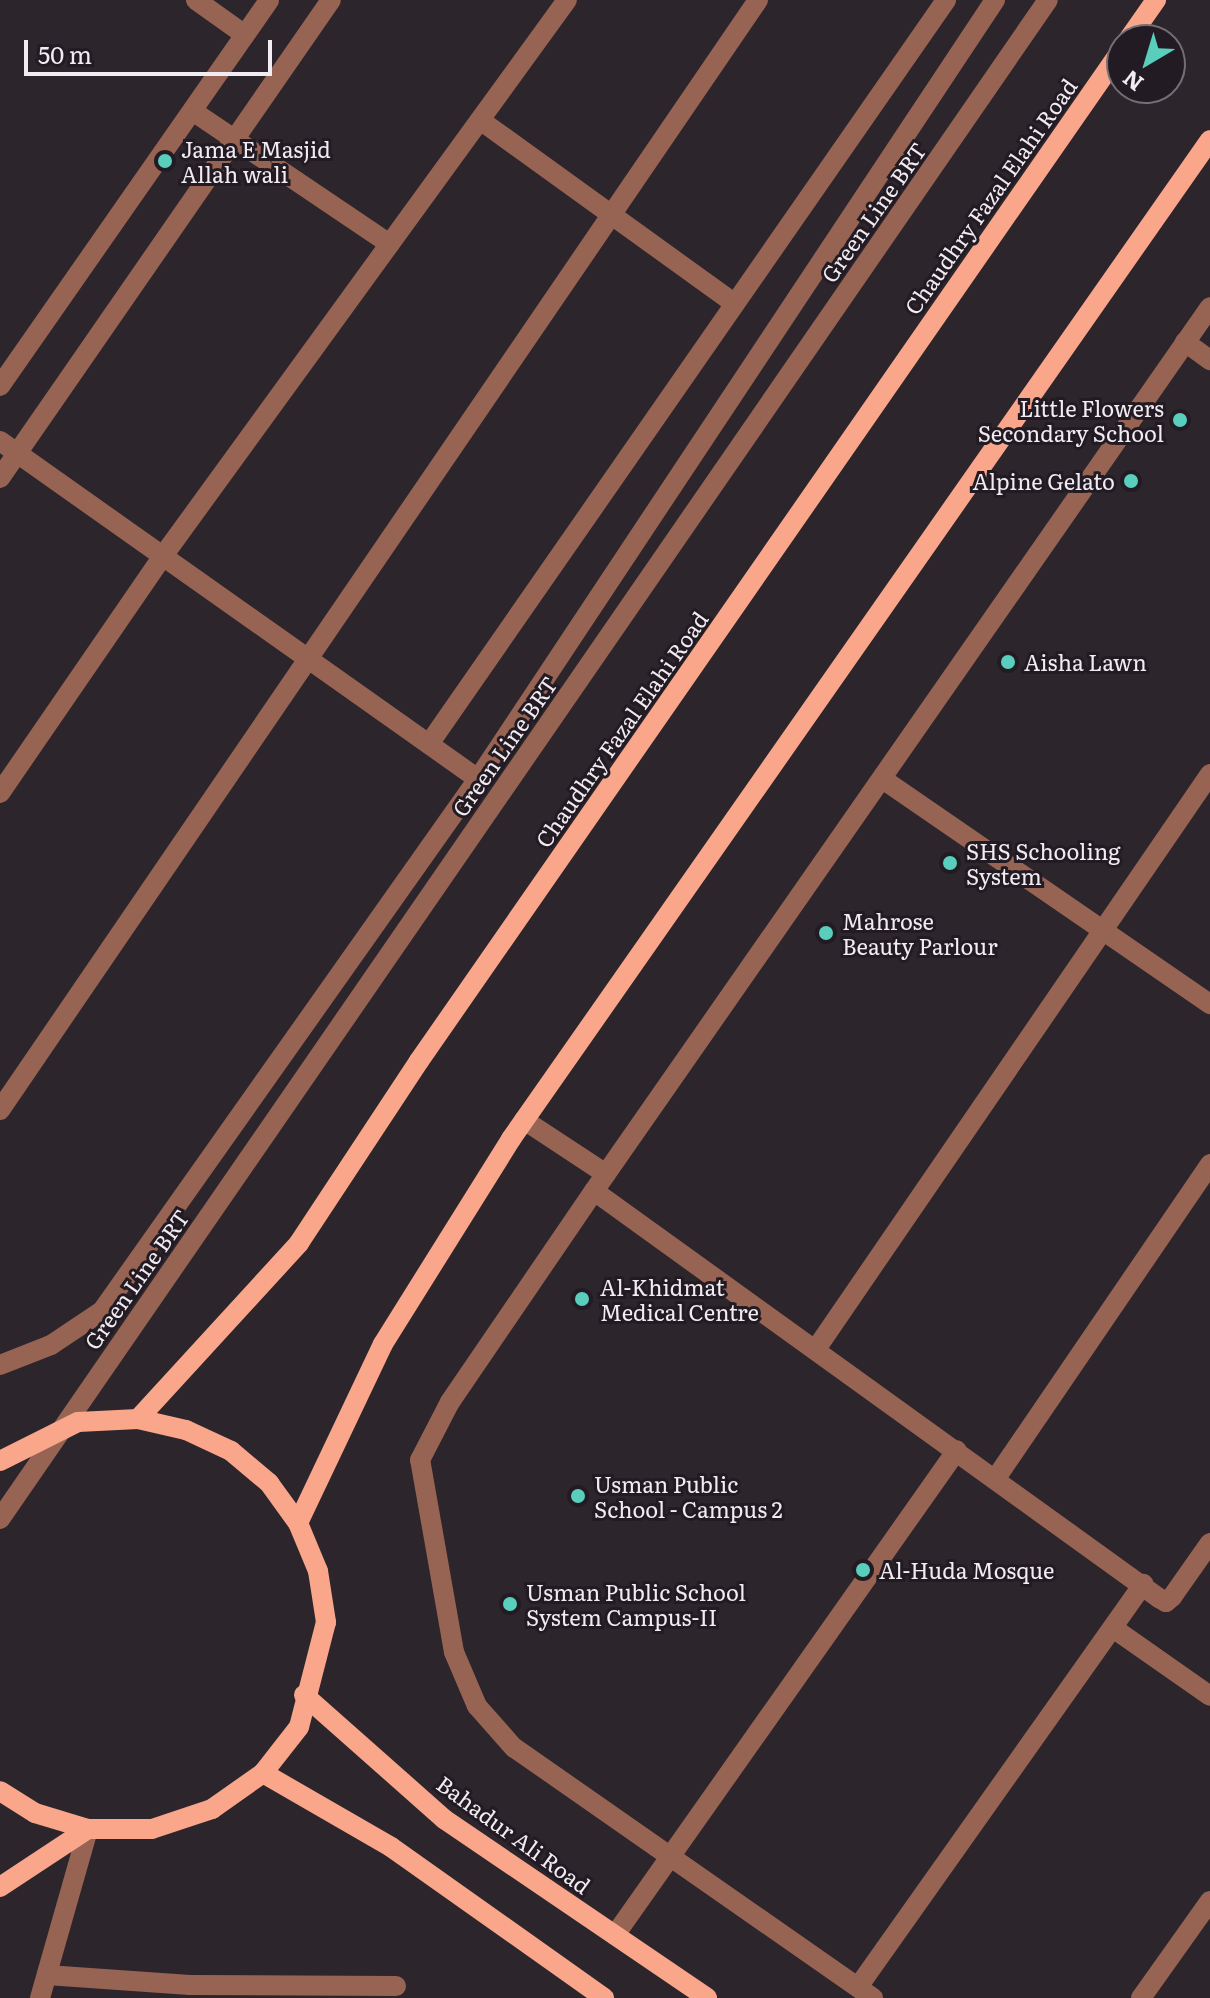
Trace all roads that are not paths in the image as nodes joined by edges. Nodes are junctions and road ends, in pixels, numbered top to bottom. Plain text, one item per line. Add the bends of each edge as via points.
1 (196, 0) edge
2 (269, 0) edge
3 (331, 0) edge
4 (567, 0) edge
5 (758, 0) edge
6 (946, 0) edge
7 (995, 0) edge
8 (1048, 0) edge
9 (1156, 0) edge
10 (1139, 24) edge
11 (245, 35) junction
12 (1106, 72) edge
13 (194, 112) junction
14 (480, 120) junction
15 (1210, 140) edge
16 (233, 141) junction
17 (611, 216) junction
18 (390, 244) junction
19 (735, 304) junction
20 (1210, 307) edge
21 (1185, 342) junction
22 (1210, 360) edge
23 (0, 386) edge
24 (0, 441) edge
25 (17, 455) junction
26 (0, 478) edge
27 (163, 556) junction
28 (308, 658) junction
29 (429, 744) junction
30 (1210, 774) edge
31 (478, 779) junction
32 (884, 780) junction
33 (0, 793) edge
34 (1101, 929) junction
35 (1210, 1004) edge
36 (0, 1110) edge
37 (524, 1120) junction
38 (1210, 1164) edge
39 (606, 1174) junction
40 (594, 1191) junction
41 (816, 1349) junction
42 (0, 1365) edge
43 (138, 1419) junction
44 (957, 1450) junction
45 (5, 1453) edge
46 (996, 1478) junction
47 (0, 1519) edge
48 (298, 1523) junction
49 (1210, 1543) edge
50 (1202, 1571) edge
51 (1143, 1584) junction
52 (1113, 1628) junction
53 (304, 1695) junction
54 (1210, 1696) edge
55 (263, 1773) junction
56 (0, 1791) edge
57 (88, 1829) junction
58 (673, 1857) junction
59 (0, 1887) edge
60 (1210, 1901) edge
61 (615, 1935) junction
62 (47, 1975) junction
63 (396, 1986) dead end
64 (865, 1993) edge
65 (40, 1998) edge
66 (604, 1998) edge
67 (707, 1998) edge
68 (1141, 1998) edge

1 - 11 street
2 - 11 street
3 - 16 street
4 - 14 street
5 - 17 street
6 - 19 street
7 - 31 street
8 - 47 street, Green Line BRT
9 - 10 main road
11 - 13 street
12 - 43 main road, Chaudhry Fazal Elahi Road via 299,1243
13 - 16 street
13 - 23 street
14 - 17 street
14 - 18 street
15 - 37 main road
16 - 18 street
16 - 25 street
17 - 19 street
17 - 28 street
18 - 27 street
19 - 29 street
20 - 21 street
21 - 22 street
21 - 32 street
24 - 25 street
25 - 26 street
25 - 27 street
27 - 28 street
27 - 33 street
28 - 29 street
28 - 36 street
29 - 31 street
30 - 34 street
31 - 42 street via 102,1311 51,1345
32 - 34 street
32 - 39 street
34 - 35 street
34 - 41 street
37 - 39 street
37 - 48 main road via 383,1344
38 - 46 street
39 - 40 street
40 - 41 street
40 - 58 street via 450,1402 420,1460 454,1652 477,1706 514,1748
41 - 44 street
43 - 45 main road via 78,1422
43 - 48 main road via 186,1430 231,1451 269,1483
44 - 46 street
44 - 58 street
46 - 51 street
48 - 53 main road via 318,1571 326,1622
49 - 50 street
50 - 51 street via 1166,1602
51 - 52 street
52 - 54 street
52 - 64 street
53 - 55 main road via 299,1727
53 - 61 main road, Bahadur Ali Road via 444,1819
55 - 57 main road via 212,1809 167,1824
55 - 66 main road via 391,1847
56 - 57 main road via 35,1813
57 - 59 main road
57 - 62 street
58 - 61 street
58 - 64 street
60 - 68 street
61 - 67 main road, Bahadur Ali Road
62 - 63 street via 190,1985
62 - 65 street

